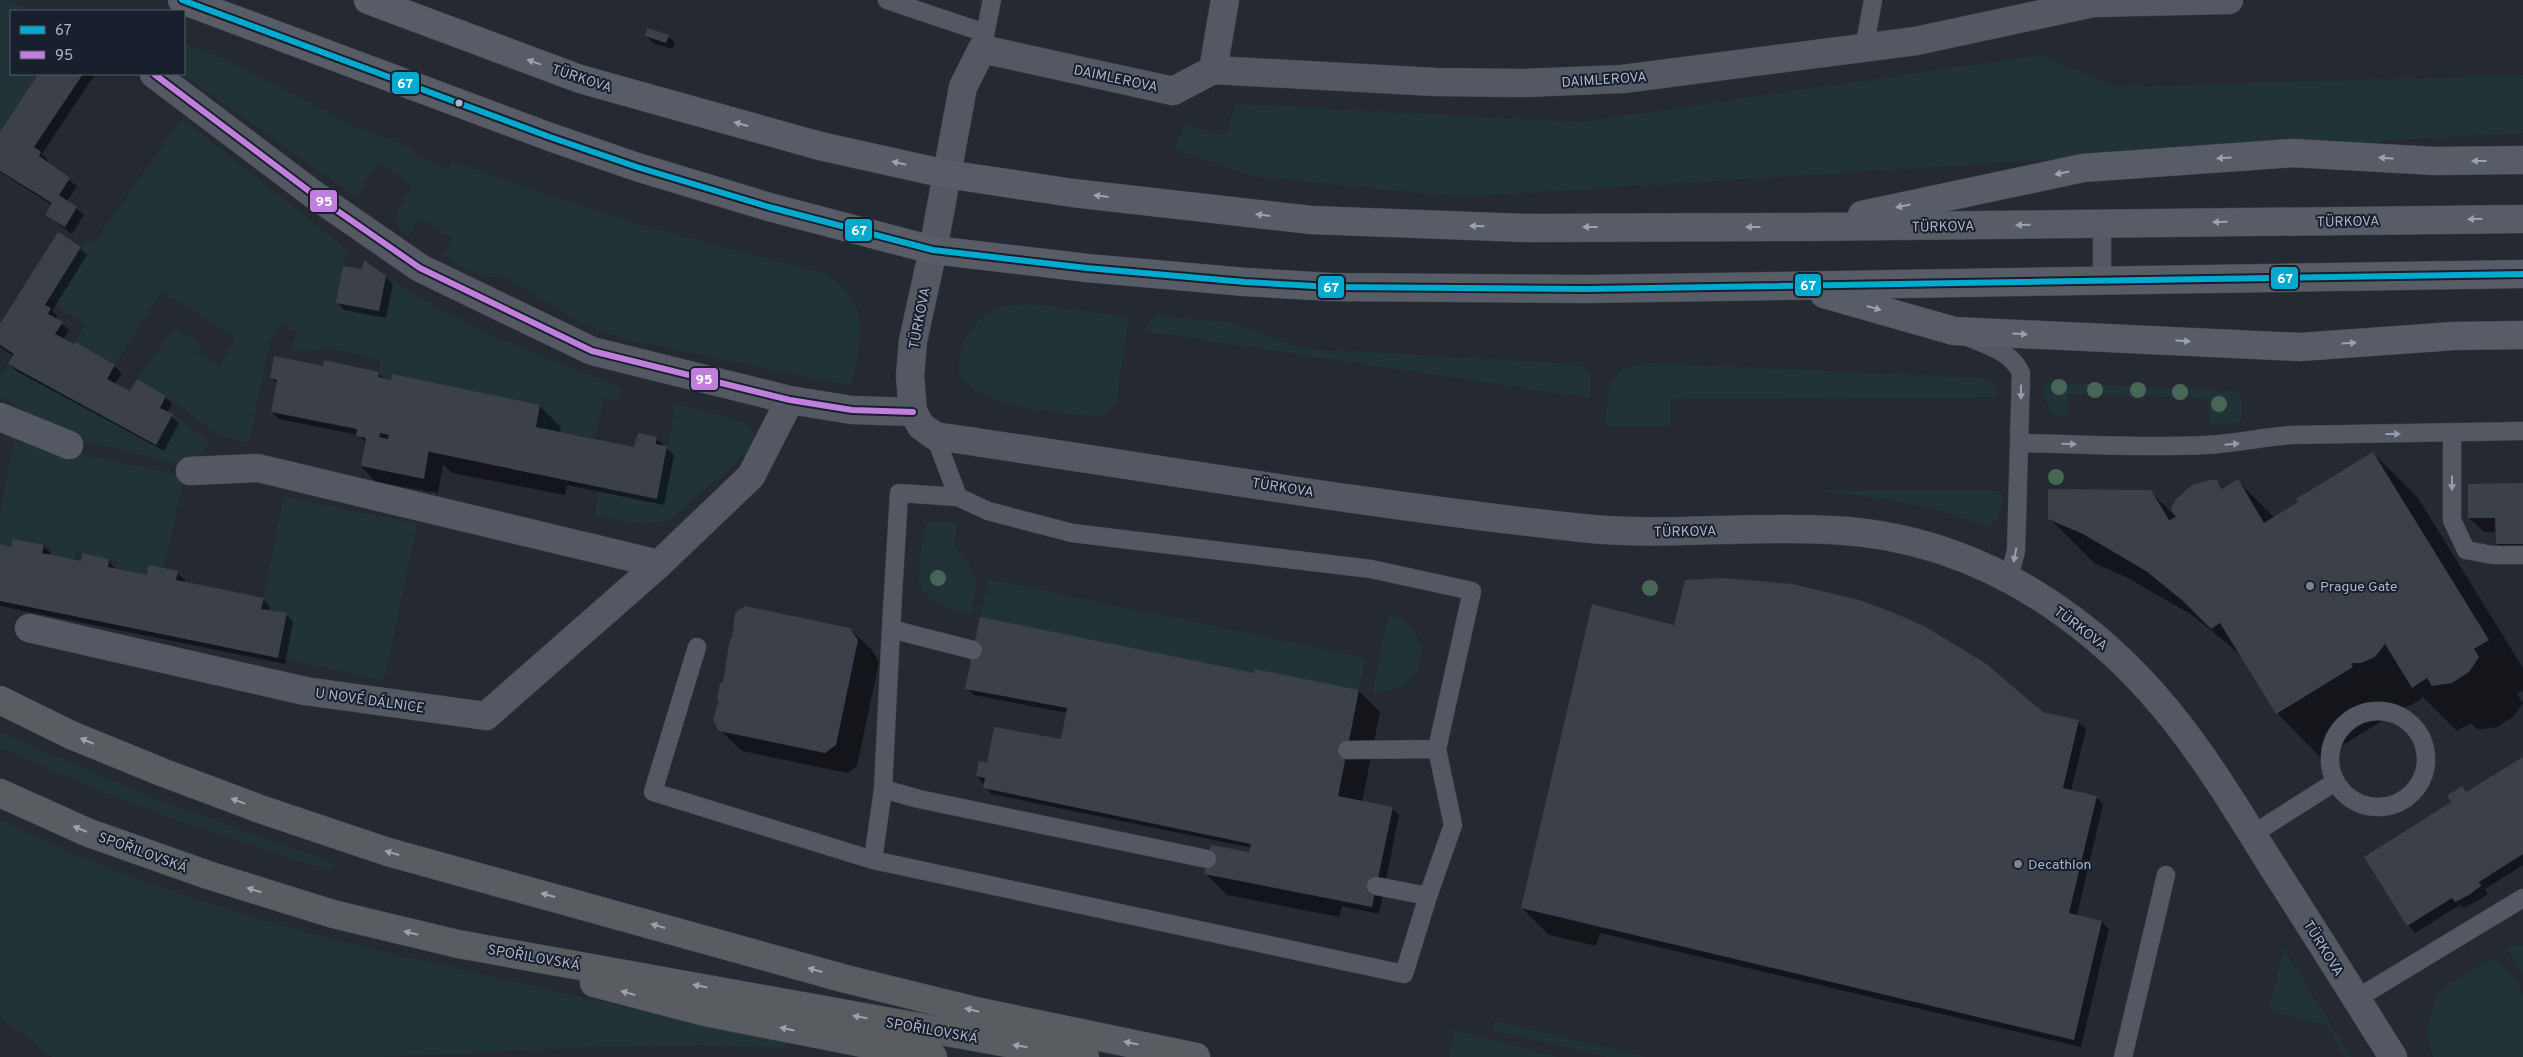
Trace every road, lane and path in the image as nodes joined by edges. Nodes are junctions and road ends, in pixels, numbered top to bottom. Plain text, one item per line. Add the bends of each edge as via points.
1 (182, 0) edge
2 (368, 0) edge
3 (887, 0) edge
4 (992, 0) edge
5 (1225, 0) edge
6 (1873, 0) edge
7 (2229, 0) edge
8 (2093, 2) edge
9 (407, 7) edge
10 (984, 41) junction
11 (1864, 49) junction
12 (1213, 70) junction
13 (155, 75) edge
14 (2523, 160) edge
15 (946, 174) junction
16 (2523, 218) edge
17 (2102, 224) junction
18 (1802, 227) junction
19 (933, 250) junction
20 (2523, 274) edge
21 (2102, 281) junction
22 (1794, 286) junction
23 (1954, 331) junction
24 (2523, 335) edge
25 (790, 400) junction
26 (913, 412) junction
27 (0, 417) edge
28 (2523, 432) edge
29 (2452, 434) junction
30 (935, 436) junction
31 (2021, 442) junction
32 (69, 446) dead end
33 (190, 471) dead end
34 (958, 497) junction
35 (2523, 554) edge
36 (659, 564) junction
37 (2009, 578) junction
38 (30, 628) dead end
39 (891, 629) junction
40 (697, 647) dead end
41 (973, 650) dead end
42 (0, 700) edge
43 (1438, 749) junction
44 (1347, 750) dead end
45 (2335, 782) junction
46 (883, 789) junction
47 (0, 793) edge
48 (2253, 834) junction
49 (1207, 859) dead end
50 (873, 860) junction
51 (2166, 875) dead end
52 (1376, 886) dead end
53 (1428, 896) junction
54 (2523, 898) edge
55 (458, 944) junction
56 (2356, 999) junction
57 (933, 1057) edge
58 (1085, 1057) edge
59 (1196, 1057) edge
60 (2123, 1057) edge
61 (2393, 1057) edge

1 - 19 main road via 474,110 638,167
2 - 9 main road, TÜRKOVA
3 - 10 lane
4 - 10 lane
5 - 12 street
6 - 11 lane
7 - 8 street, DAIMLEROVA
8 - 11 street, DAIMLEROVA via 1916,41
15 -> 9 main road, TÜRKOVA via 820,146 580,80
10 - 12 street, DAIMLEROVA via 1173,91
10 - 15 street, TÜRKOVA via 963,88
11 - 12 street, DAIMLEROVA via 1623,79 1524,83 1435,82
13 - 25 street via 313,194 420,268 592,352
14 -> 18 main road via 2435,161 2293,153 2082,168
18 -> 15 main road, TÜRKOVA via 1526,228 1311,220 1073,193
15 - 19 street, TÜRKOVA
16 -> 17 main road, TÜRKOVA
17 -> 18 main road, TÜRKOVA
17 - 21 lane
19 - 22 main road via 1087,268 1332,287 1585,289
19 - 26 street, TÜRKOVA via 913,341 910,376
20 - 21 main road
21 - 22 main road
22 -> 23 main road
23 -> 24 main road via 2300,347 2454,336
23 -> 31 lane via 2009,356 2017,364 2021,373
25 - 26 street via 852,410
25 - 36 street, U NOVÉ DÁLNICE via 751,476
26 - 30 street via 921,426
27 - 32 street
28 - 29 lane
31 -> 29 lane via 2203,446 2292,435
29 -> 35 lane via 2452,520 2466,550 2492,555
30 - 34 lane
30 - 37 street, TÜRKOVA via 1380,502 1580,528 1625,532 1830,530 1884,535 1948,551
31 -> 37 lane via 2016,551
33 - 36 street via 258,468
34 - 39 lane via 899,493
34 - 43 lane via 988,511 1072,533 1371,569 1472,591
36 - 38 street, U NOVÉ DÁLNICE via 486,716 304,691
37 - 48 street, TÜRKOVA via 2069,617 2119,657 2147,685 2192,742
39 - 41 lane
39 - 46 lane
40 - 50 lane via 653,792
59 -> 42 highway via 980,1012 846,979 388,852 164,773 71,735
43 - 44 lane
43 - 53 lane via 1453,825
45 - 45 lane via 2330,767 2330,751 2345,724 2358,716 2373,711 2389,712 2404,718 2424,743 2425,775 2405,800 2374,808 2358,804
45 - 48 lane
46 - 49 lane
46 - 50 lane
55 -> 47 highway, SPOŘILOVSKÁ via 333,914 208,875 89,833
48 - 56 street, TÜRKOVA
50 - 53 lane via 1404,974
51 - 60 lane
52 - 53 lane
54 - 56 lane
57 -> 55 highway via 663,1003
58 -> 55 highway, SPOŘILOVSKÁ
56 - 61 street, TÜRKOVA

